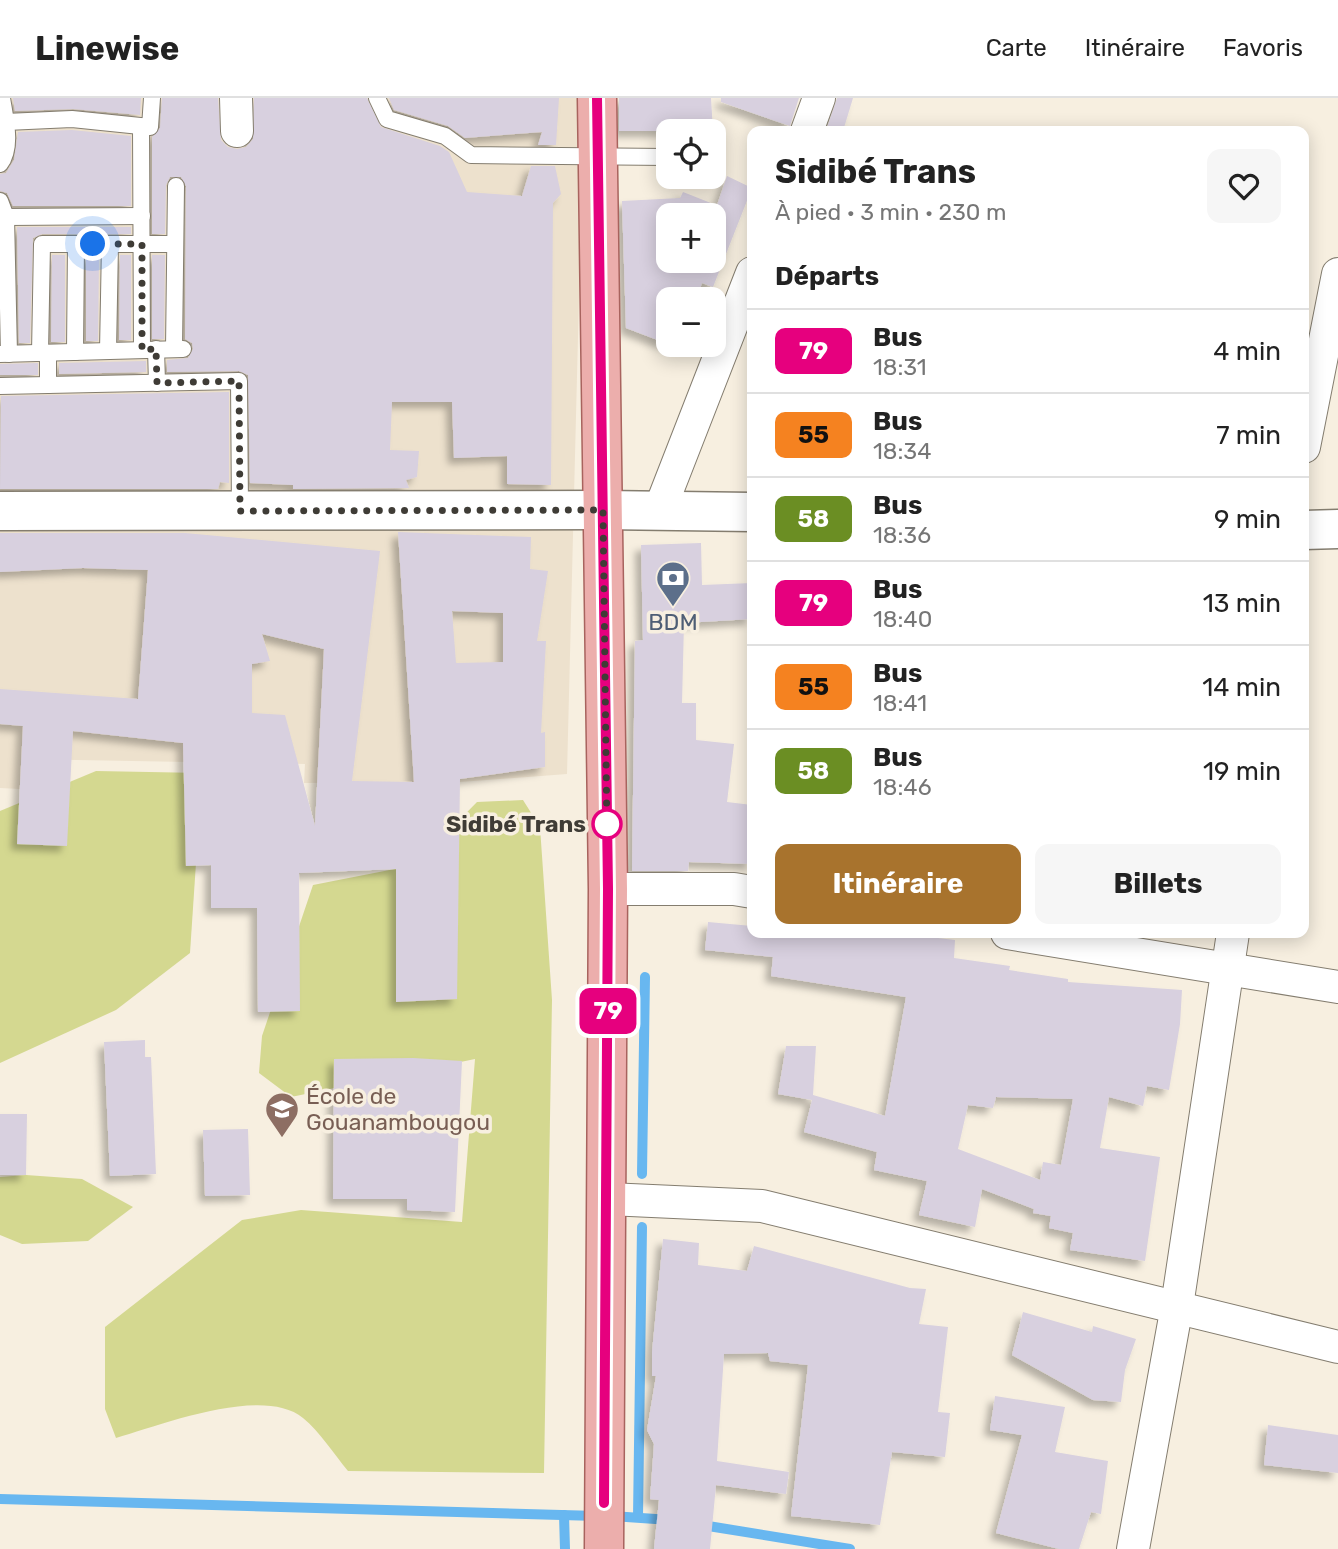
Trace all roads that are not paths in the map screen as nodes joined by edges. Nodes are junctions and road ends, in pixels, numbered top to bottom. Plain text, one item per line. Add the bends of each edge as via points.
1 (2, 98) edge
2 (152, 98) edge
3 (236, 98) edge
4 (377, 98) edge
5 (597, 98) edge
6 (819, 98) edge
7 (6, 122) junction
8 (809, 126) edge
9 (142, 127) junction
10 (237, 131) dead end
11 (598, 157) junction
12 (656, 157) edge
13 (0, 164) edge
14 (176, 186) dead end
15 (0, 201) edge
16 (142, 216) junction
17 (6, 217) junction
18 (76, 244) junction
19 (110, 244) junction
20 (142, 244) junction
21 (175, 244) junction
22 (4, 265) edge
23 (1338, 274) edge
24 (747, 286) edge
25 (149, 350) junction
26 (108, 351) junction
27 (75, 352) junction
28 (44, 353) junction
29 (5, 354) edge
30 (157, 383) junction
31 (48, 385) junction
32 (0, 386) edge
33 (1309, 422) edge
34 (660, 509) junction
35 (603, 510) junction
36 (0, 511) edge
37 (240, 511) junction
38 (747, 512) edge
39 (1338, 529) edge
40 (1309, 530) edge
41 (608, 889) junction
42 (747, 891) edge
43 (1039, 938) edge
44 (1232, 938) edge
45 (1228, 968) junction
46 (1338, 987) edge
47 (608, 1199) junction
48 (1177, 1306) junction
49 (1338, 1347) edge
50 (604, 1527) edge
51 (1133, 1549) edge

1 - 7 lane
2 - 9 lane via 150,127
3 - 10 street
4 - 11 lane via 387,119 445,136 471,155
5 - 11 main road
6 - 8 street
7 - 9 lane via 72,118
7 - 13 lane via 5,158
9 - 16 lane
11 - 12 lane
11 - 35 main road
14 - 21 lane
15 - 17 lane
16 - 17 lane
16 - 20 lane
17 - 22 lane
18 - 19 lane
18 - 27 lane
18 - 28 lane via 42,244
19 - 20 lane
19 - 26 lane
20 - 21 lane
20 - 25 lane
21 - 25 lane via 178,349
22 - 29 lane
23 - 33 street
24 - 34 street
25 - 26 lane
25 - 30 lane
26 - 27 lane
27 - 28 lane
28 - 29 lane
28 - 31 lane
30 - 31 lane
30 - 37 lane via 239,381
31 - 32 lane
34 - 35 main road
34 - 38 main road
35 - 37 main road
35 - 41 main road
36 - 37 main road
39 - 40 main road
41 - 42 street
41 - 47 main road
43 - 45 street
44 - 45 street
45 - 46 street
45 - 48 street
47 - 48 street via 762,1206
47 - 50 main road
48 - 49 street
48 - 51 street

